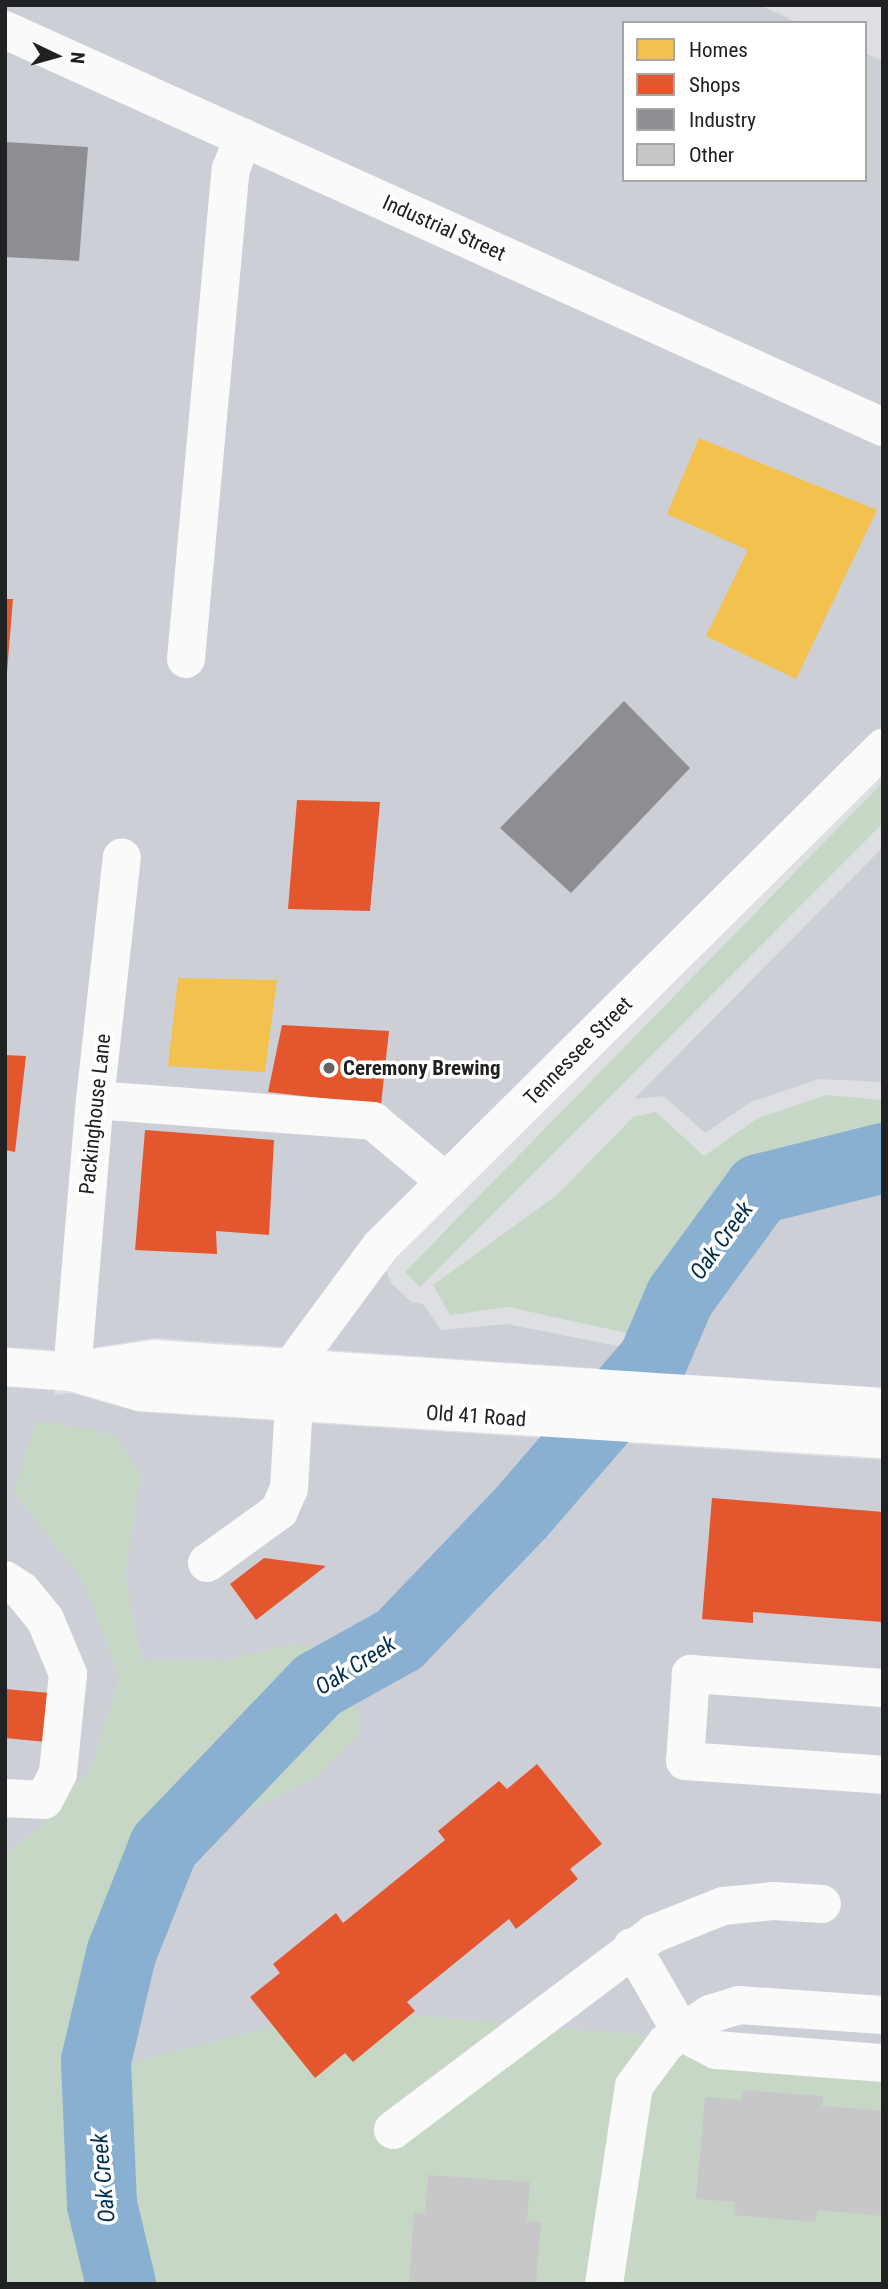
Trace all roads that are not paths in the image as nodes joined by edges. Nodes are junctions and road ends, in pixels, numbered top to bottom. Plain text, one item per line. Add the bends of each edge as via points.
1 (5, 30) edge
2 (243, 137) junction
3 (883, 427) edge
4 (186, 659) dead end
5 (883, 748) edge
6 (122, 857) dead end
7 (95, 1100) junction
8 (446, 1182) junction
9 (5, 1367) edge
10 (72, 1372) junction
11 (292, 1386) junction
12 (883, 1407) edge
13 (724, 1414) junction
14 (883, 1439) edge
15 (207, 1563) dead end
16 (5, 1580) edge
17 (883, 1688) edge
18 (883, 1775) edge
19 (5, 1798) edge
20 (822, 1904) dead end
21 (632, 1948) junction
22 (883, 2015) edge
23 (681, 2032) junction
24 (883, 2062) edge
25 (393, 2130) dead end
26 (604, 2284) edge

1 - 2 street, Industrial Street
2 - 3 street, Industrial Street
2 - 4 street via 231,169
5 - 8 street, Tennessee Street
6 - 7 street, Packinghouse Lane
7 - 8 street via 373,1121
7 - 10 street, Packinghouse Lane
8 - 11 street, Tennessee Street via 380,1247
9 - 10 street, Old 41 Road
10 - 11 street, Old 41 Road via 153,1359
11 - 13 street, Old 41 Road
11 - 15 street via 289,1489 279,1511
12 - 13 street, Old 41 Road
13 - 14 street, Old 41 Road
16 - 19 street via 22,1591 45,1619 68,1674 58,1773 44,1800
17 - 18 street via 691,1674 685,1761
20 - 21 street via 774,1901 723,1906 696,1914
21 - 23 street
21 - 25 street
22 - 23 street via 739,2005 710,2014
23 - 24 street via 716,2050
23 - 26 street via 634,2086

